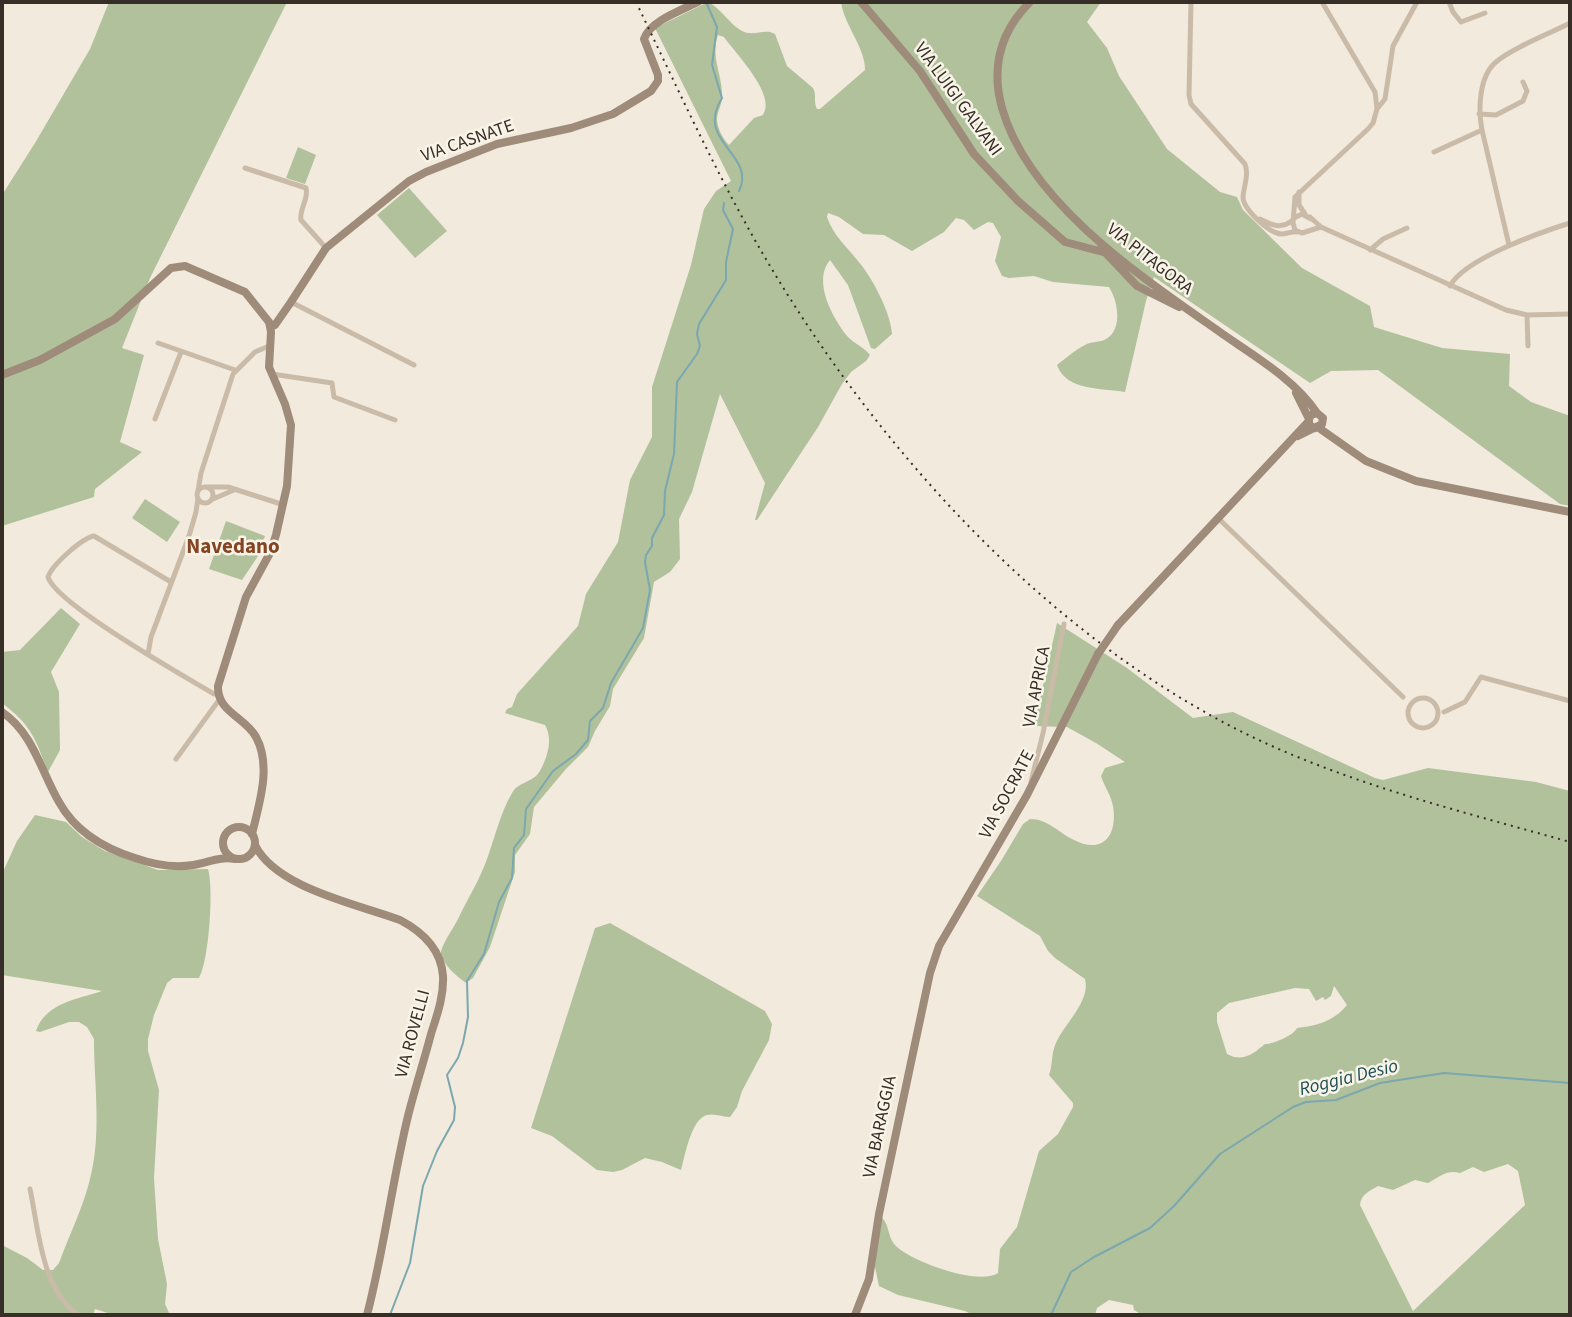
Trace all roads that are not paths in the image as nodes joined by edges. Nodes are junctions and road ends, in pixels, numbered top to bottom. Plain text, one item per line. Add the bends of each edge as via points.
1 (698, 2) edge
2 (861, 2) edge
3 (1030, 2) edge
4 (1191, 2) edge
5 (1322, 2) edge
6 (1417, 2) edge
7 (1449, 2) edge
8 (1485, 13) dead end
9 (1570, 23) edge
10 (1524, 82) dead end
11 (1377, 109) junction
12 (1479, 114) junction
13 (1482, 130) junction
14 (1434, 152) dead end
15 (245, 168) dead end
16 (1299, 192) junction
17 (1307, 216) junction
18 (1257, 218) junction
19 (1294, 219) junction
20 (1570, 223) edge
21 (1321, 227) junction
22 (1407, 228) dead end
23 (1310, 229) junction
24 (1298, 232) junction
25 (1091, 234) junction
26 (1509, 245) junction
27 (326, 248) junction
28 (1370, 250) junction
29 (1103, 252) junction
30 (1140, 273) junction
31 (1149, 280) junction
32 (1132, 282) junction
33 (1450, 286) junction
34 (1143, 290) junction
35 (291, 302) junction
36 (1191, 312) junction
37 (1570, 314) edge
38 (1527, 315) junction
39 (271, 327) junction
40 (158, 343) dead end
41 (269, 346) junction
42 (1528, 346) dead end
43 (181, 352) junction
44 (414, 365) dead end
45 (235, 370) junction
46 (271, 374) junction
47 (2, 375) edge
48 (1293, 388) junction
49 (155, 419) dead end
50 (395, 420) dead end
51 (1315, 424) junction
52 (206, 487) junction
53 (237, 490) junction
54 (198, 495) junction
55 (213, 499) junction
56 (205, 503) junction
57 (284, 505) junction
58 (196, 512) junction
59 (1570, 512) edge
60 (1219, 519) junction
61 (171, 582) junction
62 (1064, 624) dead end
63 (148, 654) junction
64 (1403, 696) junction
65 (218, 697) junction
66 (1416, 700) junction
67 (1570, 701) edge
68 (1434, 705) junction
69 (1409, 709) junction
70 (2, 712) edge
71 (1444, 712) junction
72 (1436, 720) junction
73 (176, 759) dead end
74 (1027, 795) junction
75 (257, 811) junction
76 (239, 827) junction
77 (253, 834) junction
78 (223, 841) junction
79 (255, 845) junction
80 (239, 859) junction
81 (204, 863) junction
82 (267, 863) junction
83 (939, 946) joint
84 (30, 1189) dead end
85 (78, 1315) edge
86 (367, 1315) edge
87 (855, 1315) edge

1 - 27 street, VIA CASNATE via 649,30 644,40 658,75 651,91 613,114 497,145 426,172
2 - 29 street, VIA LUIGI GALVANI via 920,71 974,154 1018,201 1065,242
3 - 25 street via 1001,44 996,68 1006,122 1028,165
4 - 18 street via 1190,100 1245,164 1244,203
5 - 11 street via 1372,85
6 - 11 street via 1393,47 1385,99
7 - 8 street via 1461,22
9 - 12 street via 1495,62 1484,85
10 - 12 street via 1523,101 1496,115
11 - 16 street via 1368,130
12 - 13 street
13 - 14 street
13 - 26 street
15 - 27 street via 306,188 301,220
16 - 17 street via 1299,205
16 - 19 street via 1293,200
17 - 19 street via 1299,214
17 - 21 street
17 - 23 street
18 - 19 street via 1279,227
18 - 24 street via 1276,233
19 - 24 street
20 - 26 street
21 - 23 street
21 - 28 street
22 - 28 street
23 - 24 street
25 - 29 street, VIA PITAGORA
25 - 30 street, VIA PITAGORA
26 - 33 street via 1460,274
27 - 35 street, VIA CASNATE
28 - 33 street
29 - 32 street, VIA PITAGORA
30 - 31 street, VIA PITAGORA
30 - 32 street
31 - 34 street
31 - 36 street, VIA PITAGORA
32 - 34 street, VIA PITAGORA
33 - 38 street
34 - 36 street, VIA PITAGORA
35 - 39 street, VIA CASNATE
35 - 44 street
36 - 48 street, VIA PITAGORA
37 - 38 street
38 - 42 street
39 - 41 street
39 - 47 street via 245,292 185,267 171,268 115,319
40 - 43 street
41 - 45 street
41 - 46 street
43 - 45 street
43 - 49 street
45 - 54 street
46 - 50 street via 332,383 334,397
46 - 57 street via 291,425
48 - 51 street, VIA PITAGORA
48 - 51 street, VIA PITAGORA via 1323,418
51 - 59 street via 1366,461 1416,481
51 - 60 street
52 - 53 street
52 - 54 street
52 - 55 street via 214,493
53 - 55 street
53 - 57 street
54 - 56 street
54 - 58 street
55 - 56 street
56 - 58 street
57 - 65 street via 270,552 246,597
58 - 61 street
60 - 64 street
60 - 74 street, VIA SOCRATE, bridge via 1118,625 1098,654
61 - 63 street
61 - 63 street via 101,538 90,536 52,568 48,577 52,587 100,624
62 - 74 street, VIA APRICA
63 - 65 street
64 - 66 street
64 - 69 street
65 - 73 street
65 - 75 street via 249,727 260,747 264,770
66 - 68 street
66 - 69 street
67 - 71 street via 1481,677 1465,702
68 - 71 street
68 - 72 street
69 - 72 street via 1410,721 1419,728
70 - 81 street, VIA ROVELLI via 25,735 57,800 86,834 156,863
71 - 72 street
74 - 83 street, VIA SOCRATE
75 - 76 street
75 - 77 street
76 - 77 street
76 - 78 street via 229,831
77 - 79 street
78 - 80 street via 226,852
78 - 81 street
79 - 80 street via 251,855
79 - 82 street, VIA ROVELLI
80 - 81 street, VIA ROVELLI
80 - 82 street, VIA ROVELLI
82 - 86 street, VIA ROVELLI via 298,885 412,926 437,953 443,975
83 - 87 street, VIA BARAGGIA via 890,1160 869,1279
84 - 85 street via 49,1276 61,1299

